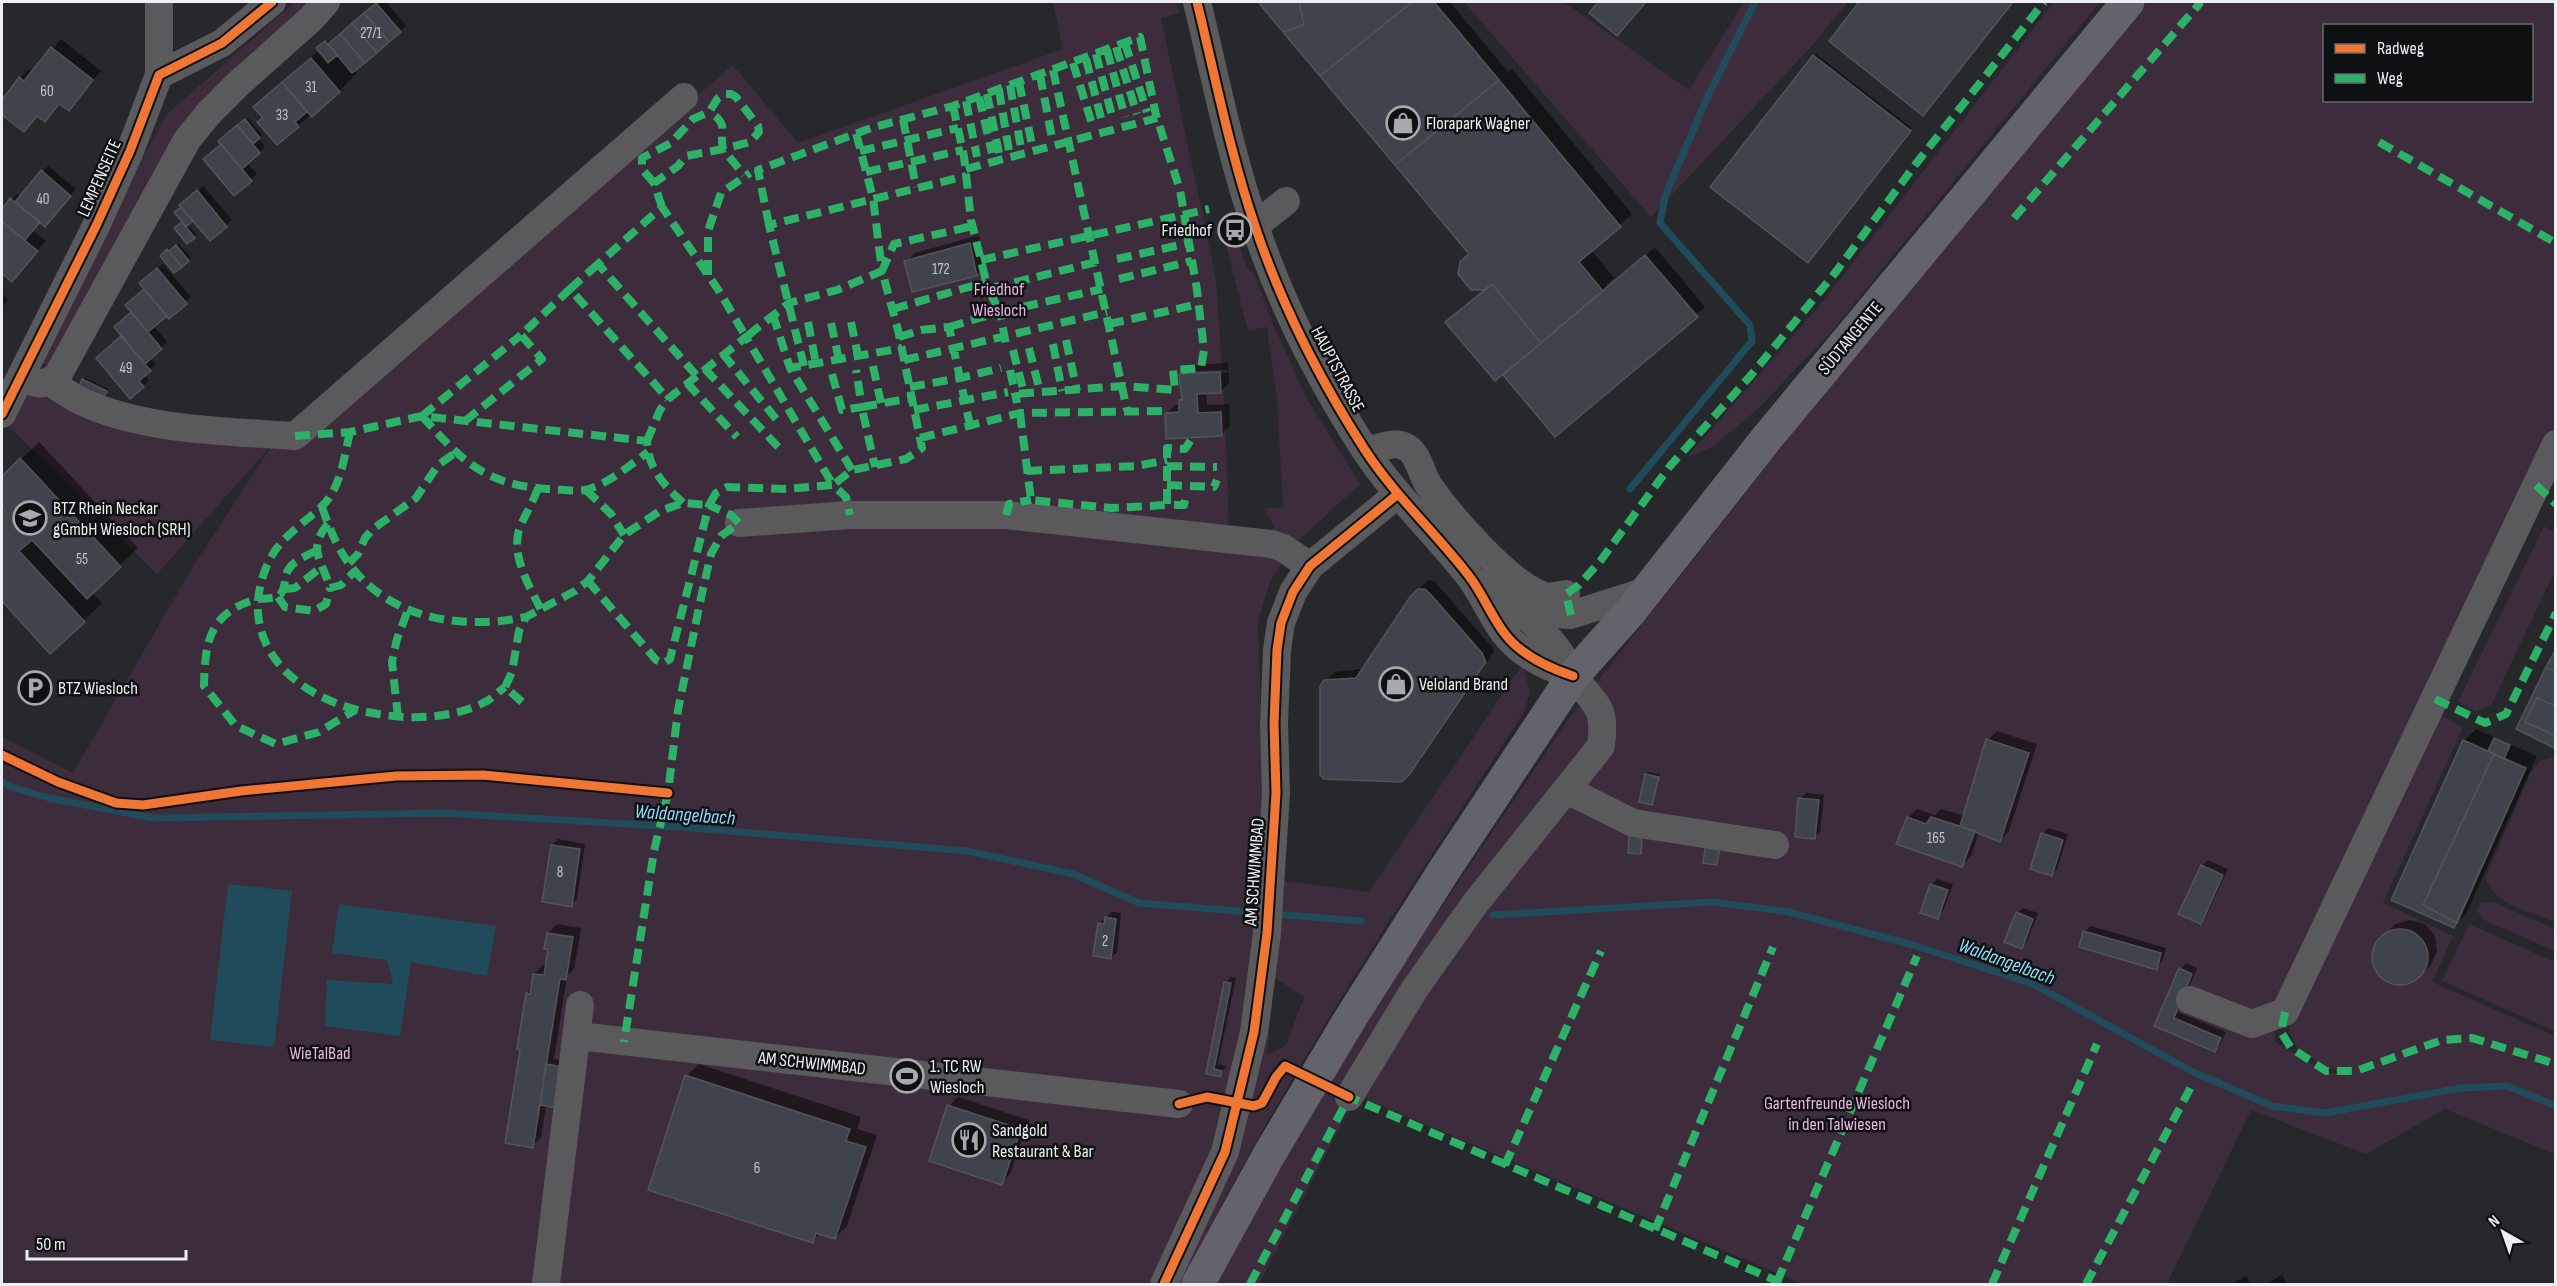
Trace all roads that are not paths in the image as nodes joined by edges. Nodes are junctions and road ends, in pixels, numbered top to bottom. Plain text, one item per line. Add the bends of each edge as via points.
1 (159, 2) edge
2 (272, 2) edge
3 (326, 2) edge
4 (1197, 2) edge
5 (2128, 2) edge
6 (159, 75) junction
7 (684, 97) dead end
8 (1286, 201) dead end
9 (1255, 226) junction
10 (20, 378) junction
11 (50, 382) junction
12 (2, 414) edge
13 (2556, 444) edge
14 (1366, 451) junction
15 (1398, 494) junction
16 (738, 523) dead end
17 (1310, 566) junction
18 (1470, 577) junction
19 (1646, 591) junction
20 (1566, 594) dead end
21 (1526, 613) junction
22 (1573, 676) junction
23 (1567, 790) junction
24 (1775, 845) dead end
25 (2190, 1000) dead end
26 (580, 1005) dead end
27 (578, 1036) junction
28 (1348, 1097) dead end
29 (1179, 1104) dead end
30 (546, 1284) edge
31 (1164, 1284) edge
32 (1198, 1284) edge

1 - 6 street
2 - 6 street via 222,43
3 - 11 street via 209,113 187,140 75,345
4 - 9 street, HAUPTSTRASSE
5 - 19 main road, SÜDTANGENTE via 1767,438
6 - 10 street, LEMPENSEITE via 96,226
7 - 11 street via 295,436 130,419 81,401
8 - 9 street
9 - 14 street, HAUPTSTRASSE via 1281,295 1314,363
10 - 11 street via 38,384
10 - 12 street, LEMPENSEITE
13 - 25 street via 2285,1012 2252,1024
14 - 15 street, HAUPTSTRASSE
14 - 20 street via 1397,444 1406,446 1446,508 1508,574 1546,597
15 - 17 street, AM SCHWIMMBAD
15 - 18 street, HAUPTSTRASSE
16 - 17 street via 850,515 1006,515 1272,544
17 - 31 street, AM SCHWIMMBAD via 1293,592 1281,622 1277,651 1276,793 1267,933 1254,1032 1225,1152
18 - 21 street, HAUPTSTRASSE
18 - 22 street, HAUPTSTRASSE via 1505,635 1543,666
19 - 21 street via 1571,615
19 - 22 main road, SÜDTANGENTE
21 - 22 street, HAUPTSTRASSE via 1556,647
22 - 23 street via 1598,704 1603,725 1601,746
22 - 32 main road, SÜDTANGENTE via 1350,1019
23 - 24 street via 1633,823
23 - 28 street via 1474,905 1414,990
26 - 27 street
27 - 29 street, AM SCHWIMMBAD
27 - 30 street

